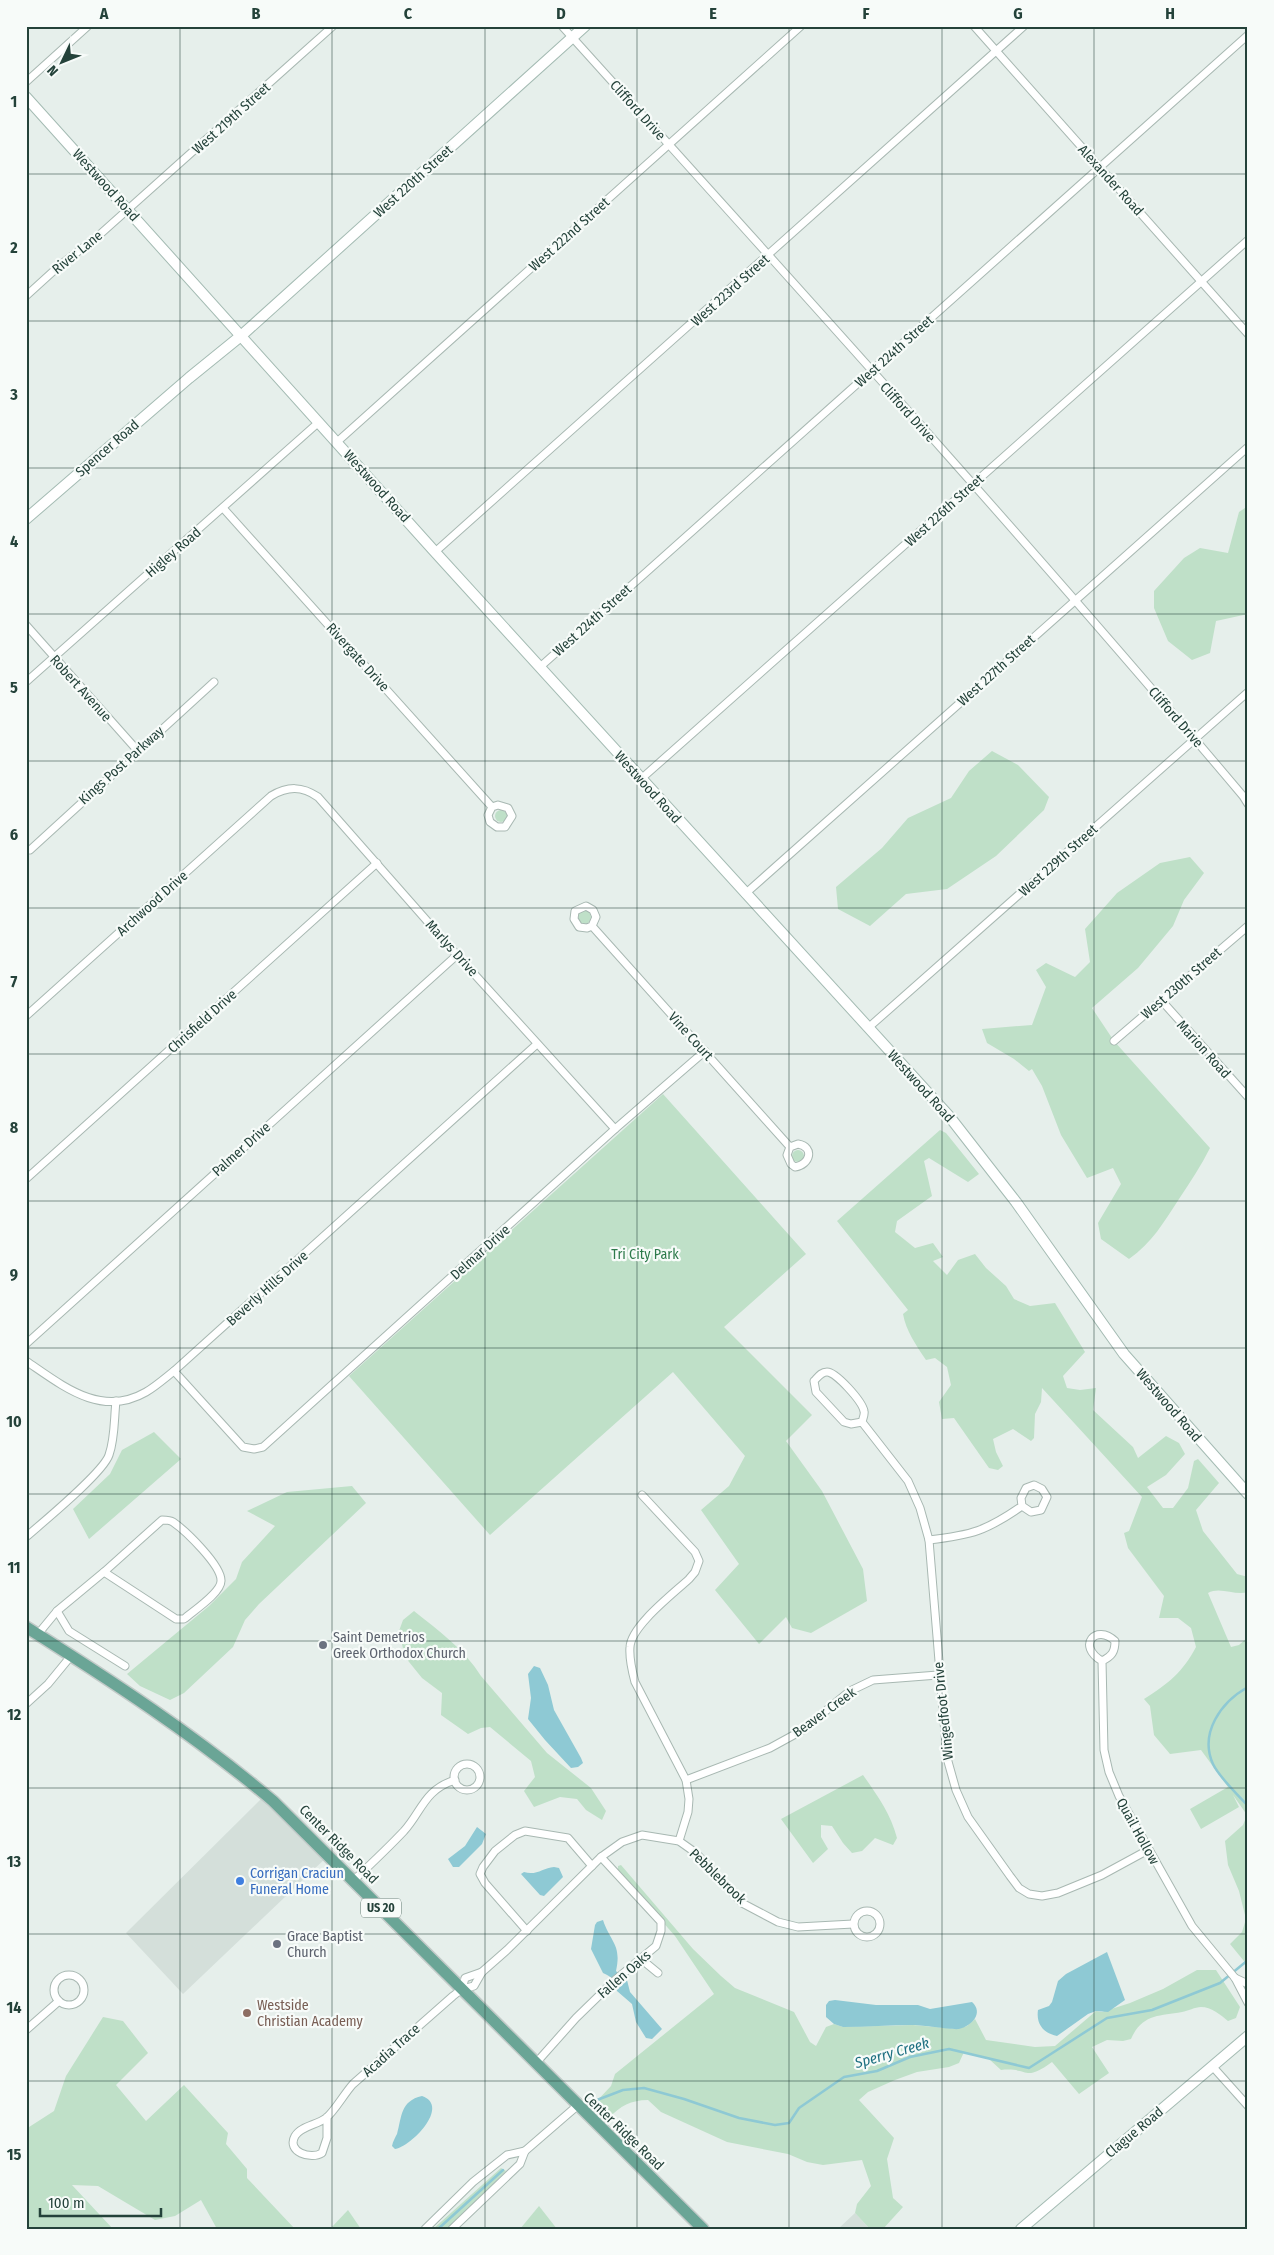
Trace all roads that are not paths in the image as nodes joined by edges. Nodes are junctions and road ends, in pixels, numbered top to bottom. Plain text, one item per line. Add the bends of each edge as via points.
1 (88, 26) edge
2 (333, 26) edge
3 (562, 26) edge
4 (585, 26) edge
5 (801, 26) edge
6 (974, 26) edge
7 (1024, 26) edge
8 (1248, 34) edge
9 (572, 38) junction
10 (996, 51) junction
11 (26, 82) edge
12 (26, 97) edge
13 (669, 144) junction
14 (1100, 167) junction
15 (128, 209) junction
16 (1248, 240) edge
17 (768, 255) junction
18 (1201, 281) junction
19 (26, 296) edge
20 (1248, 334) edge
21 (242, 335) junction
22 (871, 372) junction
23 (189, 378) joint
24 (319, 422) junction
25 (337, 442) junction
26 (1248, 447) edge
27 (973, 484) junction
28 (223, 508) junction
29 (26, 519) edge
30 (435, 552) junction
31 (1075, 600) junction
32 (26, 625) edge
33 (54, 658) junction
34 (540, 666) junction
35 (26, 682) edge
36 (214, 682) dead end
37 (1248, 692) edge
38 (1195, 739) junction
39 (137, 750) junction
40 (641, 779) junction
41 (279, 792) joint
42 (1248, 804) edge
43 (492, 807) dead end
44 (30, 850) dead end
45 (377, 863) junction
46 (745, 894) junction
47 (592, 926) dead end
48 (1248, 926) edge
49 (457, 955) junction
50 (1161, 1000) junction
51 (26, 1016) edge
52 (868, 1028) junction
53 (1114, 1041) dead end
54 (538, 1044) junction
55 (704, 1051) junction
56 (1248, 1097) edge
57 (615, 1129) junction
58 (790, 1147) dead end
59 (26, 1179) edge
60 (26, 1344) edge
61 (26, 1361) edge
62 (174, 1371) junction
63 (116, 1401) junction
64 (862, 1422) junction
65 (1248, 1494) edge
66 (642, 1495) dead end
67 (1022, 1506) dead end
68 (26, 1537) edge
69 (928, 1540) junction
70 (104, 1572) junction
71 (57, 1611) junction
72 (26, 1627) edge
73 (38, 1634) junction
74 (71, 1656) junction
75 (1102, 1661) dead end
76 (125, 1666) dead end
77 (938, 1675) junction
78 (26, 1704) edge
79 (455, 1780) dead end
80 (686, 1780) junction
81 (679, 1841) junction
82 (1148, 1850) junction
83 (601, 1857) junction
84 (592, 1866) junction
85 (354, 1880) junction
86 (853, 1924) dead end
87 (527, 1931) junction
88 (641, 1959) junction
89 (482, 1972) junction
90 (658, 1973) dead end
91 (1235, 1978) junction
92 (1248, 1984) edge
93 (462, 1989) junction
94 (59, 2001) junction
95 (1248, 2003) edge
96 (26, 2030) edge
97 (1248, 2036) edge
98 (536, 2063) junction
99 (1214, 2067) junction
100 (577, 2106) junction
101 (1248, 2106) edge
102 (327, 2117) junction
103 (525, 2151) junction
104 (425, 2229) edge
105 (452, 2229) edge
106 (703, 2229) edge
107 (1021, 2229) edge

1 - 11 street
2 - 15 street, West 219th Street
3 - 9 street, Clifford Drive
4 - 9 street, West 220th Street
5 - 13 street, West 222nd Street
6 - 10 street, Alexander Road
7 - 10 street, West 223rd Street
8 - 14 street, West 224th Street
9 - 13 street, Clifford Drive
9 - 21 street, West 220th Street
10 - 14 street, Alexander Road
10 - 17 street, West 223rd Street
12 - 15 street, Westwood Road
13 - 17 street, Clifford Drive
13 - 25 street, West 222nd Street
14 - 18 street, Alexander Road
14 - 22 street, West 224th Street
15 - 19 street, River Lane
15 - 21 street, Westwood Road
16 - 18 street, West 226th Street
17 - 22 street, Clifford Drive
17 - 30 street, West 223rd Street
18 - 20 street, Alexander Road
18 - 27 street, West 226th Street
21 - 23 street, West 220th Street
21 - 24 street, Westwood Road
22 - 27 street, Clifford Drive
22 - 34 street, West 224th Street
23 - 29 street, Spencer Road
24 - 25 street, Westwood Road
24 - 28 street, Higley Road
25 - 30 street, Westwood Road
26 - 31 street, West 227th Street
27 - 31 street, Clifford Drive
27 - 40 street, West 226th Street
28 - 33 street, Higley Road
28 - 43 street, Rivergate Drive
30 - 34 street, Westwood Road
31 - 38 street, Clifford Drive
31 - 46 street, West 227th Street
32 - 33 street, Robert Avenue
33 - 35 street, Higley Road
33 - 39 street, Robert Avenue
34 - 40 street, Westwood Road
36 - 39 street, Kings Post Parkway
37 - 38 street, West 229th Street
38 - 42 street, Clifford Drive
38 - 52 street, West 229th Street
39 - 44 street, Kings Post Parkway
40 - 46 street, Westwood Road
41 - 45 street, Marlys Drive via 303,789 318,798
41 - 51 street, Archwood Drive
45 - 49 street, Marlys Drive
45 - 59 street, Chrisfield Drive
46 - 52 street, Westwood Road
47 - 55 street, Vine Court
48 - 50 street, West 230th Street
49 - 54 street, Marlys Drive
49 - 60 street, Palmer Drive
50 - 53 street, West 230th Street
50 - 56 street, Marion Road
52 - 65 street, Westwood Road via 949,1116 1016,1202 1124,1354
54 - 57 street, Marlys Drive
54 - 62 street, Beverly Hills Drive
55 - 57 street, Delmar Drive
55 - 58 street, Vine Court
57 - 62 street, Delmar Drive via 263,1447 243,1446
61 - 63 street via 84,1397
62 - 63 street, Beverly Hills Drive via 147,1392
63 - 68 street via 109,1457 98,1472
64 - 64 street, Wingedfoot Drive via 865,1412 850,1390 832,1373 818,1376 814,1381 816,1392 838,1416 851,1424
64 - 69 street, Wingedfoot Drive via 908,1481 920,1508
66 - 80 street via 695,1552 699,1561 695,1572 639,1628 630,1645 635,1682
67 - 69 street via 991,1527 967,1535
69 - 77 street, Wingedfoot Drive
70 - 70 street via 162,1520 172,1521 197,1544 220,1571 222,1582 218,1591 184,1619 176,1619
70 - 71 street
71 - 73 street
71 - 76 street via 70,1631
72 - 73 main road, Center Ridge Road / US 20
73 - 74 main road, Center Ridge Road / US 20
74 - 78 street
74 - 85 main road, Center Ridge Road / US 20 via 160,1713 229,1764 273,1801
75 - 82 street, Quail Hollow via 1104,1750 1109,1772
77 - 80 street, Beaver Creek via 873,1680 850,1691 801,1731 770,1748
77 - 82 street, Wingedfoot Drive via 947,1758 956,1790 968,1817 1019,1888 1042,1896 1058,1893 1102,1876
79 - 85 street via 442,1785 424,1800 405,1830
80 - 81 street via 688,1812
81 - 83 street, Pebblebrook via 642,1835 622,1842
81 - 86 street, Pebblebrook via 696,1853 735,1896 760,1914 798,1927
82 - 91 street, Quail Hollow via 1192,1926
83 - 84 street, Pebblebrook
83 - 88 street, Fallen Oaks via 661,1922 656,1946
84 - 87 street, Pebblebrook
84 - 87 street via 568,1838 537,1832 525,1831 515,1835 495,1851 480,1874
85 - 93 main road, Center Ridge Road / US 20
87 - 89 street, Pebblebrook
88 - 90 street
88 - 98 street, Fallen Oaks via 576,2018
89 - 93 street, Pebblebrook via 474,1986
89 - 93 street, Pebblebrook via 465,1978
91 - 92 street, Quail Hollow
91 - 95 street, Quail Hollow
93 - 98 main road, Center Ridge Road / US 20
93 - 102 street, Acadia Trace via 353,2084
94 - 94 street via 72,2005 81,2000 84,1991 78,1978 69,1976 56,1983 54,1992
94 - 96 street
97 - 99 street, Clague Road
98 - 100 main road, Center Ridge Road / US 20
99 - 101 street
99 - 107 street, Clague Road
100 - 103 street
100 - 106 main road, Center Ridge Road / US 20
102 - 102 street, Acadia Trace via 296,2133 293,2139 301,2154 322,2153 327,2138
103 - 104 street via 507,2155 473,2182
103 - 105 street via 520,2164

